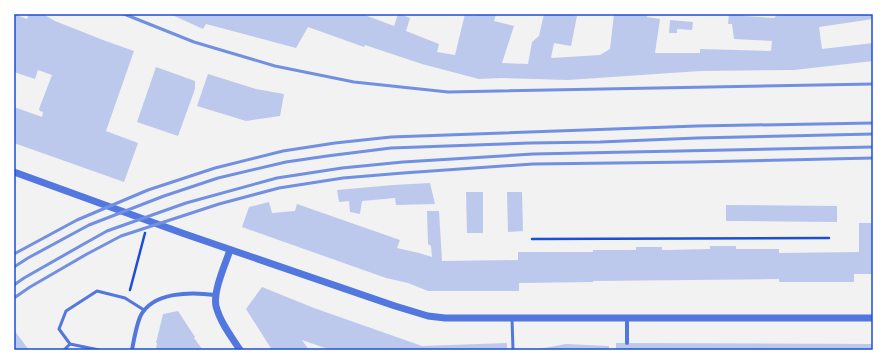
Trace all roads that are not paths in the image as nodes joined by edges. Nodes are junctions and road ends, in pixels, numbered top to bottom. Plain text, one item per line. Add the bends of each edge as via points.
1 (14, 172) edge
2 (230, 250) junction
3 (216, 295) junction
4 (144, 310) junction
5 (512, 317) junction
6 (627, 318) junction
7 (873, 318) edge
8 (627, 343) dead end
9 (70, 344) junction
10 (64, 350) edge
11 (99, 350) edge
12 (132, 350) edge
13 (240, 350) edge
14 (513, 350) edge

1 - 2 street
2 - 3 street
2 - 5 street via 428,316
3 - 4 street via 199,293 163,297
3 - 13 street via 216,306 222,323
4 - 9 lane via 126,298 96,291 66,311 58,329
4 - 12 street
5 - 6 street
5 - 14 lane
6 - 7 street
6 - 8 street
9 - 10 lane
9 - 11 lane

